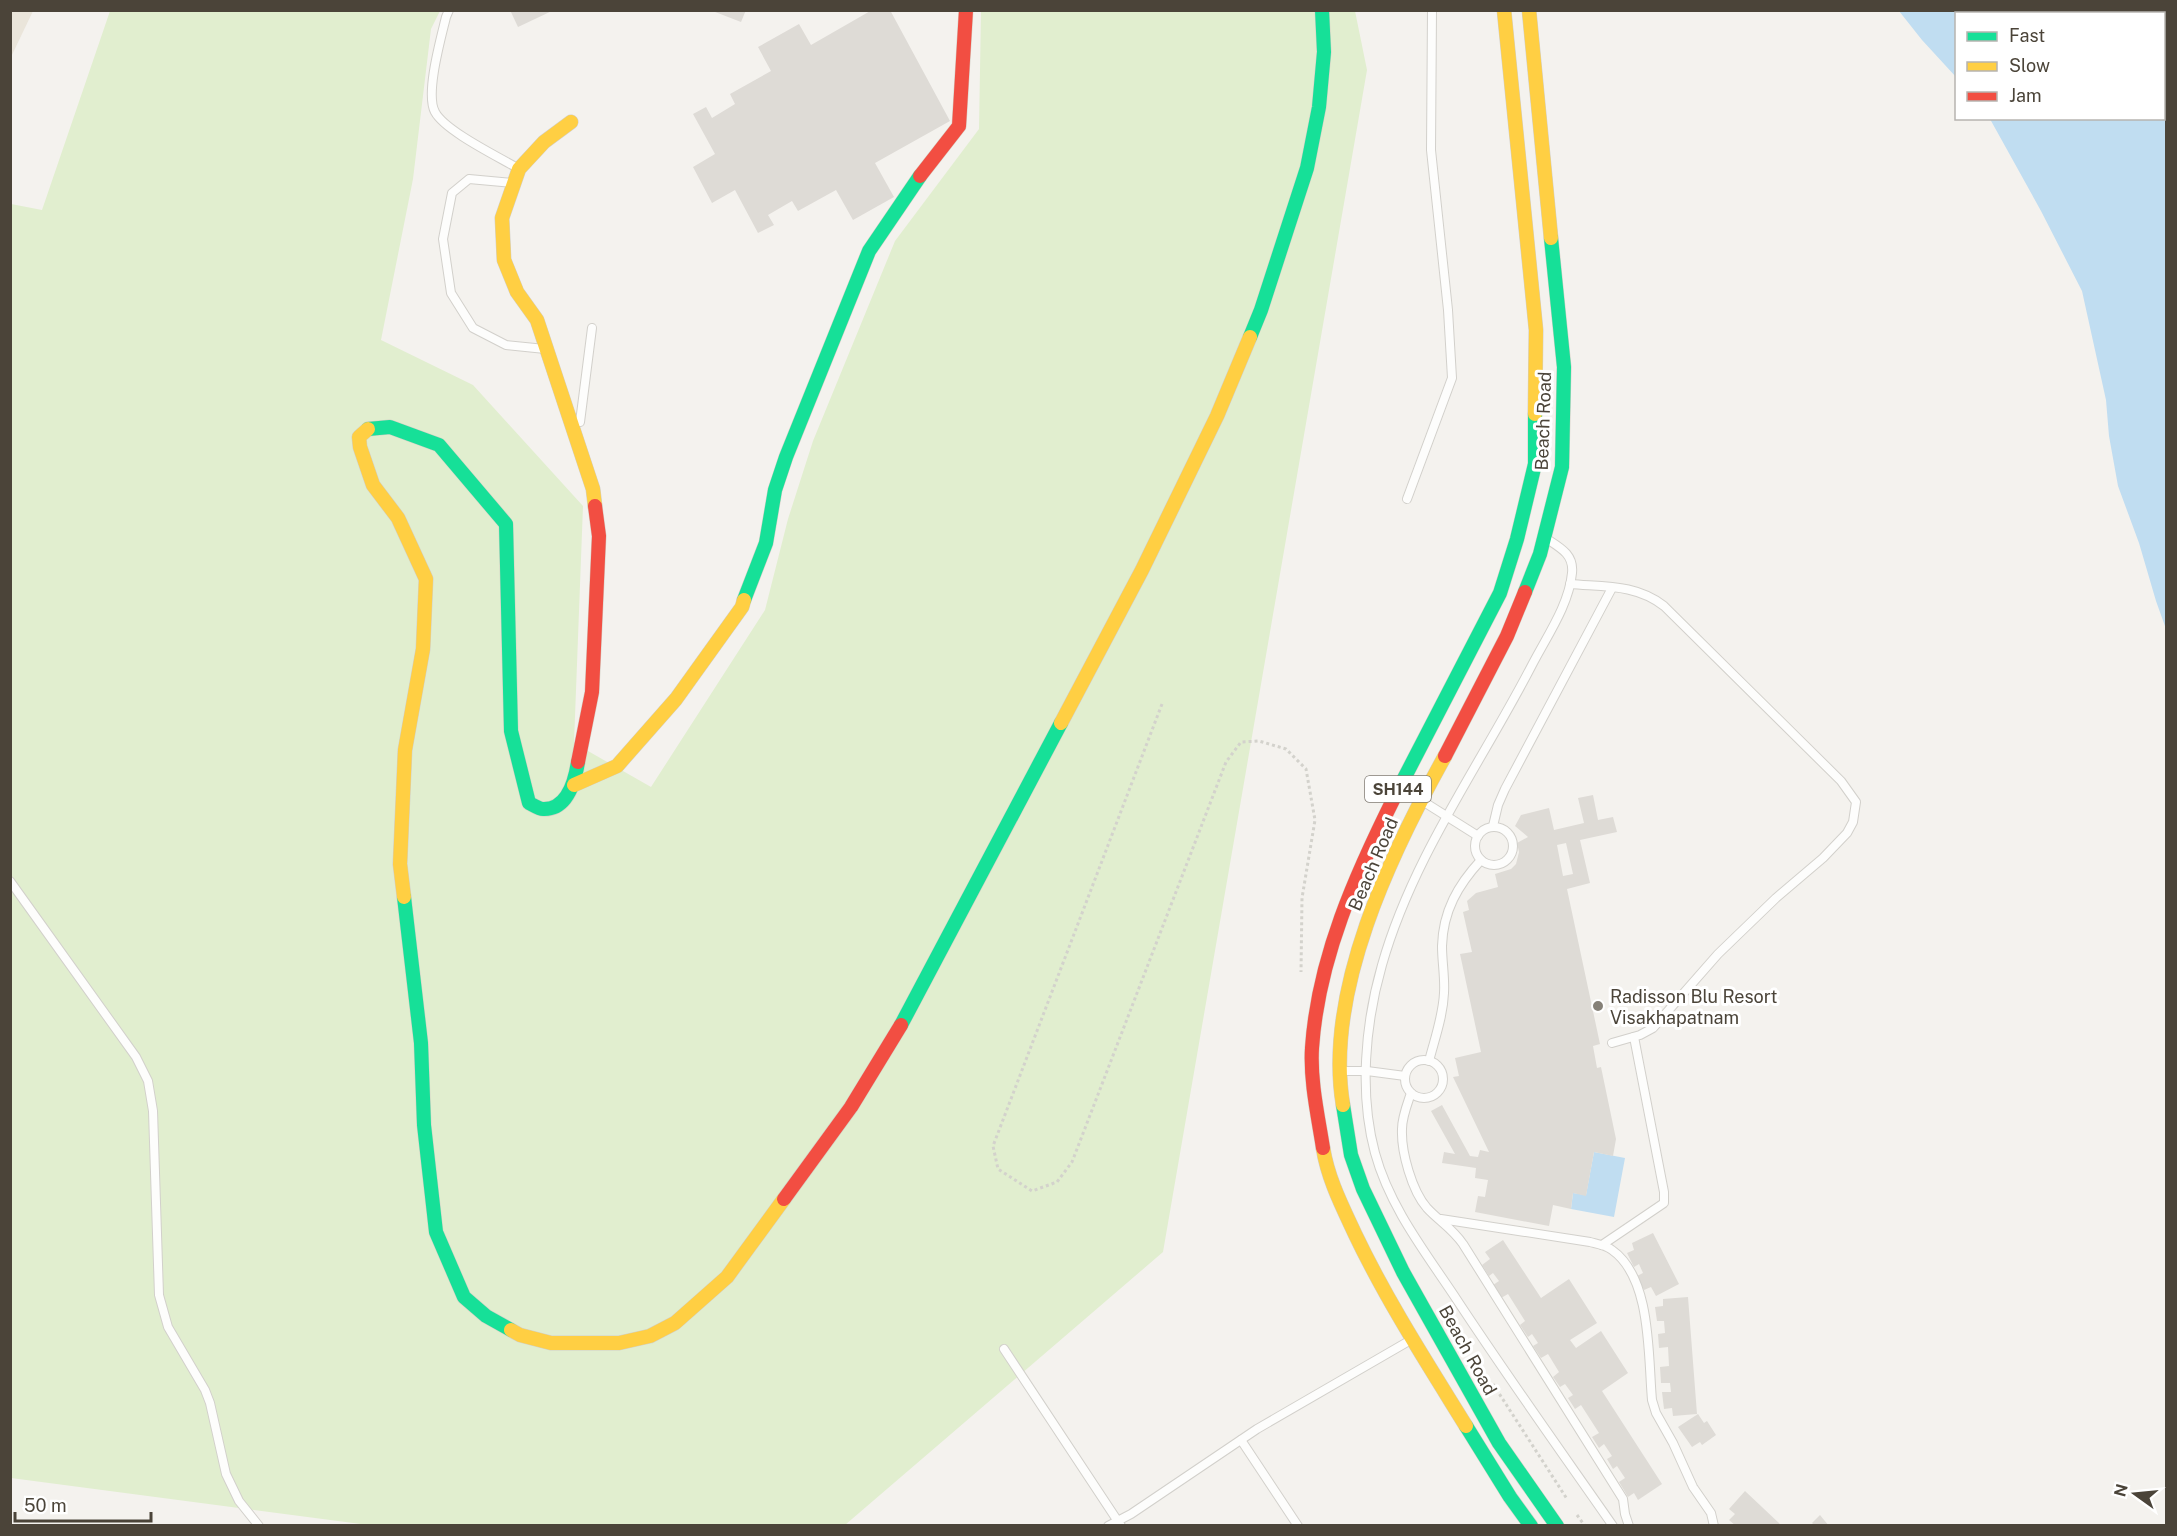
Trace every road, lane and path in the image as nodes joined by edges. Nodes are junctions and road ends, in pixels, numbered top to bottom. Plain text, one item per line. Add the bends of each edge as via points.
1 (449, 10) edge
2 (966, 10) edge
3 (1322, 10) edge
4 (1432, 10) edge
5 (1504, 10) edge
6 (1528, 10) edge
7 (570, 122) dead end
8 (519, 169) junction
9 (514, 183) junction
10 (592, 328) dead end
11 (548, 350) junction
12 (578, 438) junction
13 (1407, 499) dead end
14 (1544, 538) junction
15 (1570, 584) junction
16 (1612, 588) junction
17 (1162, 704) dead end
18 (1426, 732) junction
19 (1450, 748) junction
20 (574, 785) junction
21 (1421, 801) junction
22 (1446, 816) junction
23 (1493, 826) junction
24 (1478, 836) junction
25 (1481, 860) junction
26 (10, 881) edge
27 (1300, 976) dead end
28 (1634, 1037) junction
29 (1612, 1043) dead end
30 (1429, 1061) junction
31 (1340, 1071) junction
32 (1367, 1071) junction
33 (1405, 1076) junction
34 (1411, 1093) junction
35 (1440, 1219) junction
36 (1602, 1245) junction
37 (1412, 1340) junction
38 (1004, 1349) dead end
39 (1488, 1377) dead end
40 (1241, 1440) junction
41 (1570, 1504) dead end
42 (1576, 1513) dead end
43 (1119, 1523) edge
44 (259, 1526) edge
45 (1108, 1526) edge
46 (1298, 1526) edge
47 (1531, 1526) edge
48 (1557, 1526) edge
49 (1585, 1526) edge
50 (1613, 1526) edge
51 (1629, 1526) edge
52 (1714, 1526) edge

1 - 8 lane via 432,78 434,111 449,128
2 - 20 street via 959,126 869,251 786,457 775,490 766,543 741,607 676,699 617,766
3 - 20 street via 1320,96 1307,168 1261,310 1217,416 1142,570 969,902 904,1021 851,1107 727,1277 675,1323 650,1336 619,1342 551,1343 520,1335 486,1316 464,1297 436,1232 424,1125 421,1042 400,864 405,750 423,649 426,579 398,518 373,484 360,447 359,436 368,429 390,428 439,445 506,524 511,731 529,803 542,809 559,805
4 - 13 lane via 1431,150 1452,378
5 - 18 street, SH144 via 1536,330 1535,464 1500,593
6 - 14 street, Beach Road / SH144 via 1564,367 1562,467
7 - 8 street
8 - 9 street
9 - 11 street via 502,218 504,260 517,292 537,320
9 - 11 lane via 469,179 452,193 443,239 451,293 473,328 506,345
10 - 12 lane
11 - 12 street
12 - 20 street via 593,489 598,536 592,692
14 - 15 lane via 1571,558
14 - 19 street, Beach Road / SH144 via 1508,636
15 - 16 lane
15 - 22 lane via 1519,691
16 - 23 lane via 1505,789
16 - 28 lane via 1638,591 1664,606 1841,781 1856,802 1853,822 1837,844 1718,954 1653,1028
17 - 27 path via 993,1146 998,1169 1032,1191 1057,1182 1072,1162 1226,762 1241,742 1259,741 1286,749 1306,769 1315,820 1302,898
18 - 19 street
18 - 37 street, SH144 via 1372,840 1336,927 1319,993 1312,1050 1326,1167 1375,1275
19 - 21 street, Beach Road / SH144
21 - 22 lane
21 - 31 street, Beach Road / SH144 via 1379,893 1356,958 1340,1033
22 - 24 lane
22 - 32 lane via 1392,933 1373,1005
23 - 24 lane
23 - 25 lane via 1510,834 1513,852 1499,864
24 - 25 lane via 1476,848
25 - 30 lane via 1459,887 1443,925 1442,1011
26 - 44 lane via 136,1057 148,1081 153,1111 159,1295 168,1327 210,1403 226,1474 239,1501
28 - 29 lane
28 - 36 lane via 1664,1203
30 - 33 lane via 1411,1065
30 - 34 lane via 1442,1073 1442,1086 1428,1098
31 - 32 lane
31 - 48 street, Beach Road / SH144 via 1351,1155 1363,1189 1403,1272 1499,1443
32 - 33 lane
32 - 50 lane via 1375,1152 1396,1209
33 - 34 lane
34 - 35 lane via 1402,1129 1405,1160 1426,1207
35 - 36 lane
35 - 51 lane via 1454,1230 1623,1499
36 - 52 lane via 1613,1250 1635,1281 1642,1299 1652,1401 1693,1487 1711,1513
37 - 40 lane
37 - 47 street, SH144
38 - 43 lane
39 - 41 path
40 - 43 lane
40 - 46 lane
42 - 49 path
43 - 45 lane

